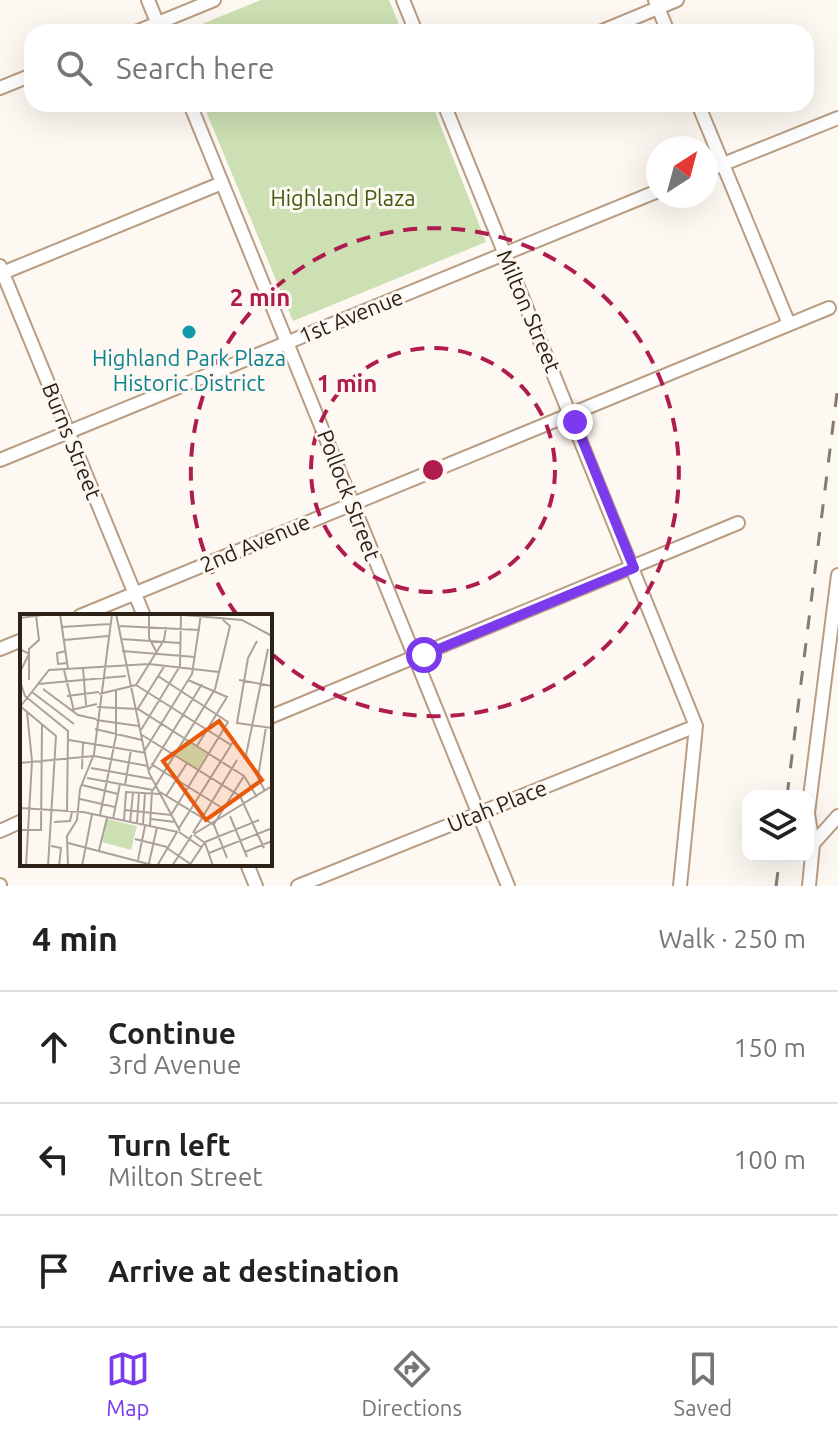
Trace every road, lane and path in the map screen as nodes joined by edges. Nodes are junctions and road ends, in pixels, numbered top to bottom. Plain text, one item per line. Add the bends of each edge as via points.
1 (148, 0) edge
2 (214, 0) edge
3 (403, 0) edge
4 (677, 0) edge
5 (656, 4) edge
6 (157, 24) edge
7 (167, 24) edge
8 (413, 24) edge
9 (616, 24) edge
10 (665, 24) edge
11 (24, 78) edge
12 (0, 88) edge
13 (193, 112) edge
14 (447, 112) edge
15 (701, 112) edge
16 (838, 118) edge
17 (722, 164) junction
18 (718, 166) edge
19 (222, 183) junction
20 (646, 196) edge
21 (505, 253) junction
22 (1, 271) edge
23 (829, 308) dead end
24 (789, 324) junction
25 (288, 342) junction
26 (572, 414) junction
27 (69, 432) junction
28 (0, 460) edge
29 (352, 502) junction
30 (738, 523) dead end
31 (634, 568) junction
32 (838, 575) edge
33 (135, 594) junction
34 (85, 614) edge
35 (143, 614) edge
36 (20, 641) edge
37 (0, 649) edge
38 (417, 658) junction
39 (272, 716) edge
40 (696, 726) junction
41 (811, 790) edge
42 (480, 812) junction
43 (838, 816) edge
44 (20, 822) edge
45 (0, 831) edge
46 (814, 843) edge
47 (811, 862) edge
48 (248, 866) edge
49 (256, 886) edge
50 (298, 886) edge
51 (508, 886) edge
52 (680, 886) edge
53 (809, 886) edge

1 - 6 street
2 - 7 street
3 - 8 street
4 - 5 street
5 - 9 street
5 - 10 street
11 - 12 street
13 - 19 street, Pollock Street
14 - 21 street, Milton Street
15 - 17 street
16 - 17 street
17 - 18 street
17 - 24 street
19 - 22 street
19 - 25 street, Pollock Street
20 - 21 street, 1st Avenue
21 - 25 street, 1st Avenue
21 - 26 street, Milton Street
22 - 27 street, Burns Street
23 - 24 street, 2nd Avenue
24 - 26 street, 2nd Avenue
25 - 27 street, 1st Avenue
25 - 29 street, Pollock Street
26 - 29 street, 2nd Avenue
26 - 31 street, Milton Street
27 - 28 street, 1st Avenue
27 - 33 street, Burns Street
29 - 33 street, 2nd Avenue
29 - 38 street, Pollock Street
30 - 31 street
31 - 38 street
31 - 40 street, Milton Street
32 - 41 street
33 - 34 street, 2nd Avenue
33 - 35 street, Burns Street
36 - 37 street
38 - 39 street
38 - 42 street, Pollock Street
40 - 42 street, Utah Place
40 - 52 street, Milton Street
42 - 50 street, Utah Place
42 - 51 street, Pollock Street
43 - 46 street
44 - 45 street
47 - 53 street
48 - 49 street

